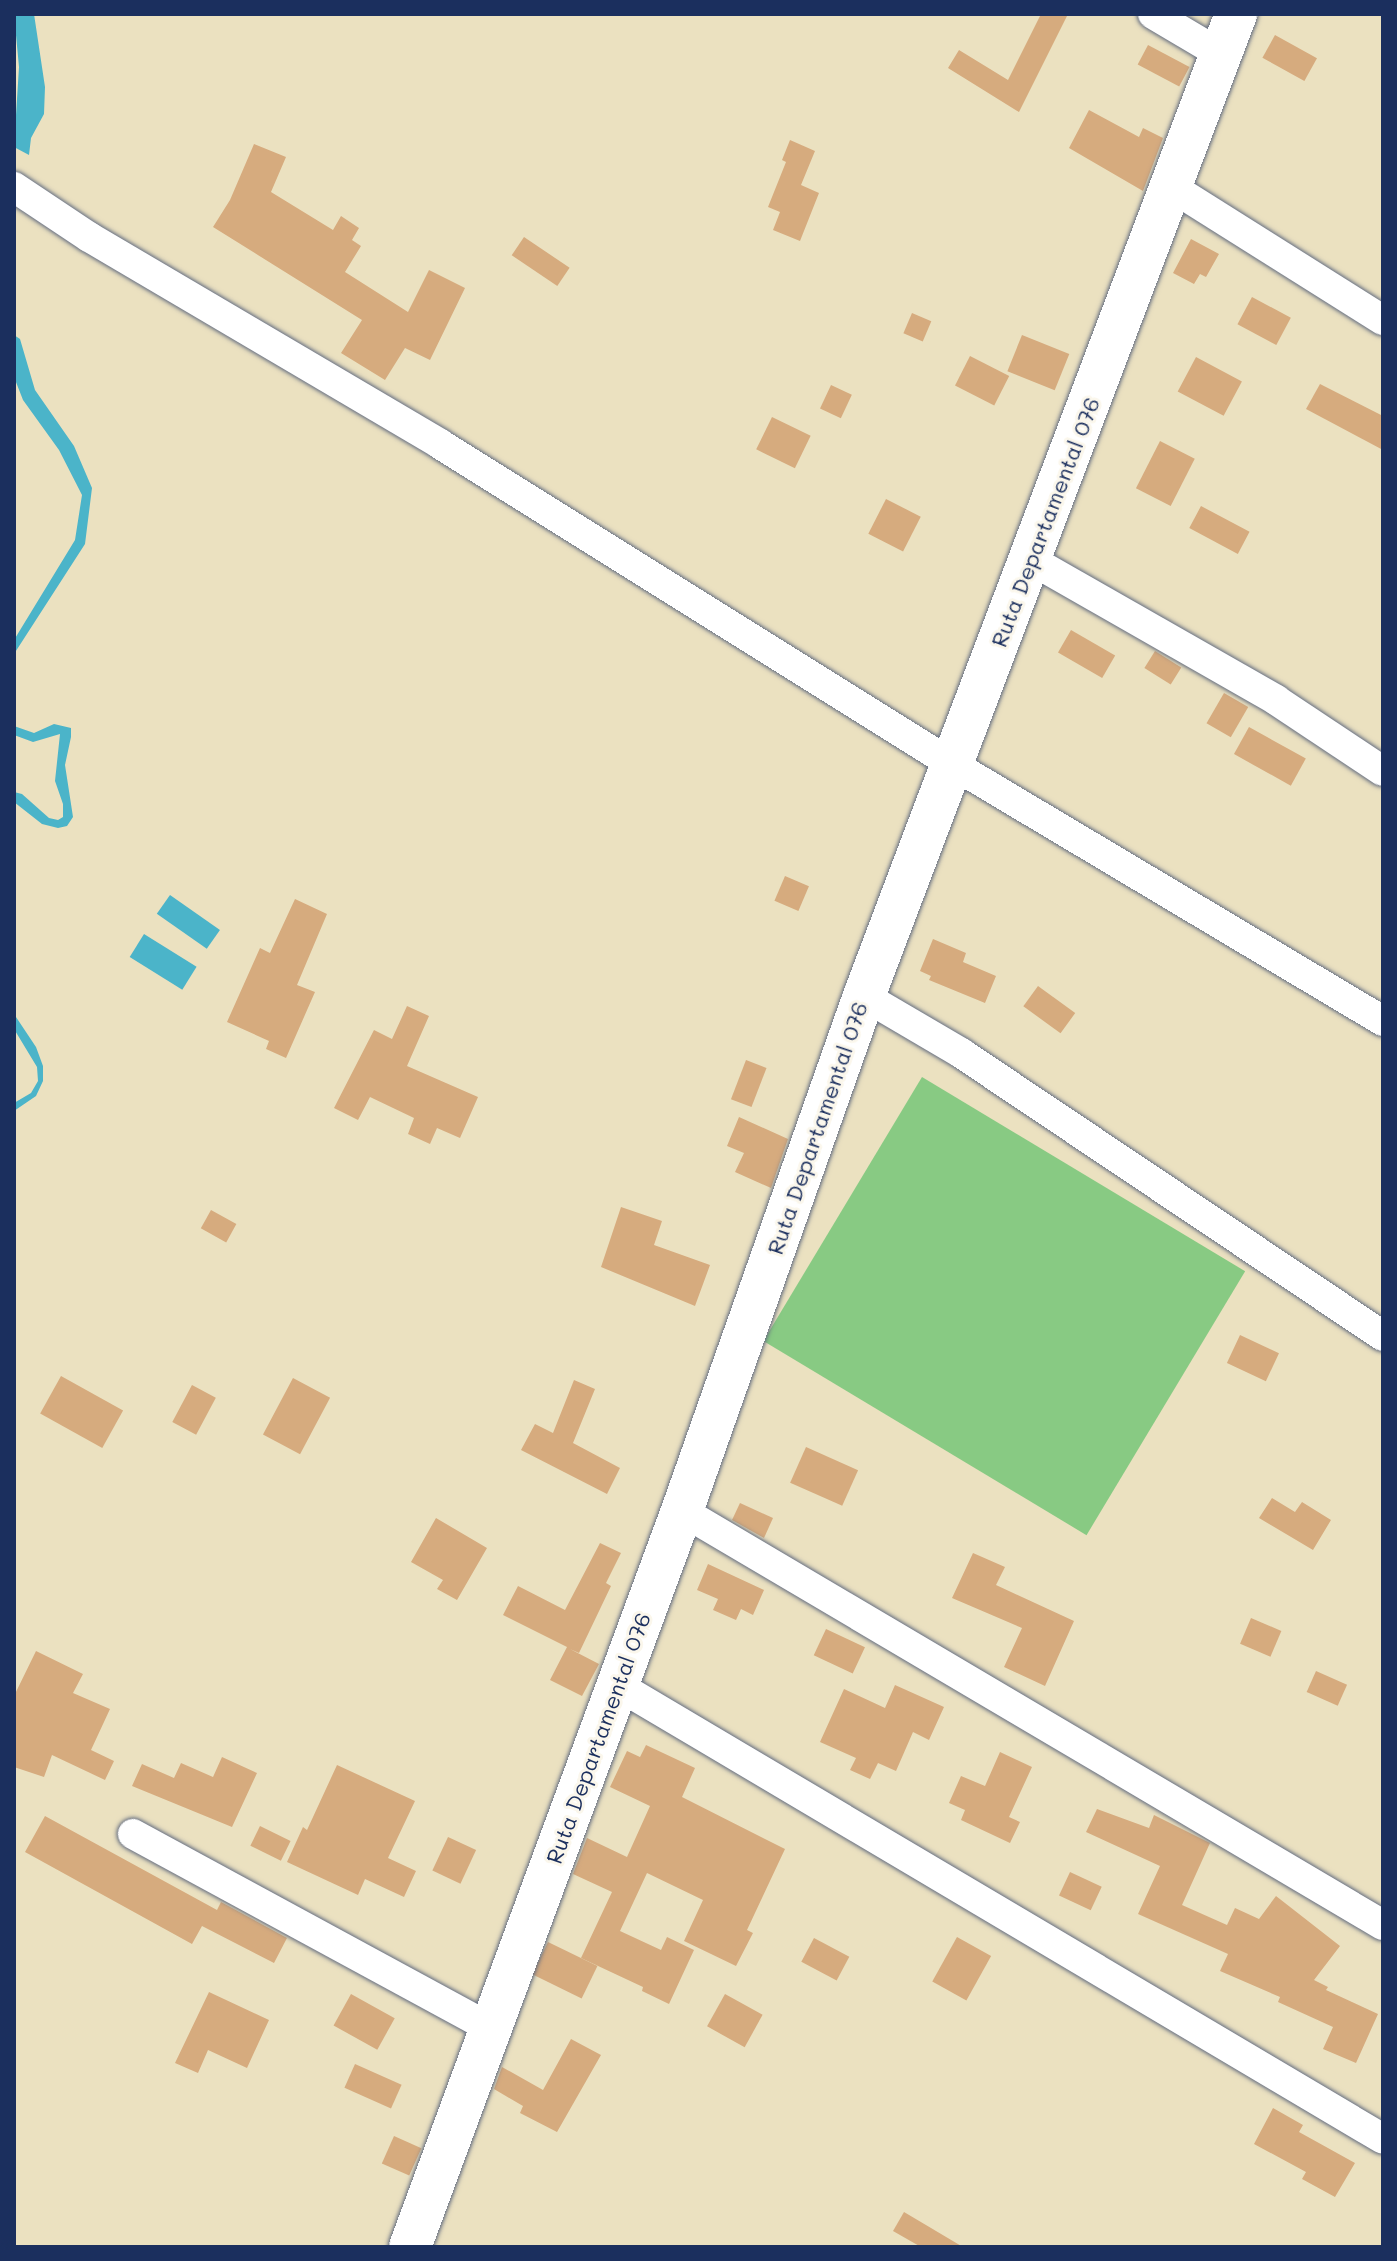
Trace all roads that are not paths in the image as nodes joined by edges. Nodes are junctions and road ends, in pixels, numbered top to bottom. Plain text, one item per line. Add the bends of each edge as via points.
1 (1153, 14) edge
2 (1236, 14) edge
3 (1219, 53) junction
4 (14, 187) edge
5 (1173, 188) junction
6 (1383, 320) edge
7 (1031, 560) junction
8 (952, 764) junction
9 (1383, 771) edge
10 (864, 996) junction
11 (1383, 1021) edge
12 (1383, 1336) edge
13 (682, 1511) junction
14 (617, 1685) junction
15 (133, 1834) dead end
16 (1383, 1925) edge
17 (490, 2028) junction
18 (1383, 2139) edge
19 (410, 2247) edge

1 - 3 street
2 - 3 main road, Ruta Departamental 076
3 - 5 main road, Ruta Departamental 076
4 - 8 street via 89,237 440,444
5 - 6 street
5 - 7 main road, Ruta Departamental 076
7 - 8 main road, Ruta Departamental 076
7 - 9 street via 1276,700
8 - 10 main road, Ruta Departamental 076
8 - 11 street
10 - 12 street via 961,1053
10 - 13 main road, Ruta Departamental 076
13 - 14 main road, Ruta Departamental 076
13 - 16 street
14 - 17 main road, Ruta Departamental 076
14 - 18 street
15 - 17 street
17 - 19 main road, Ruta Departamental 076

